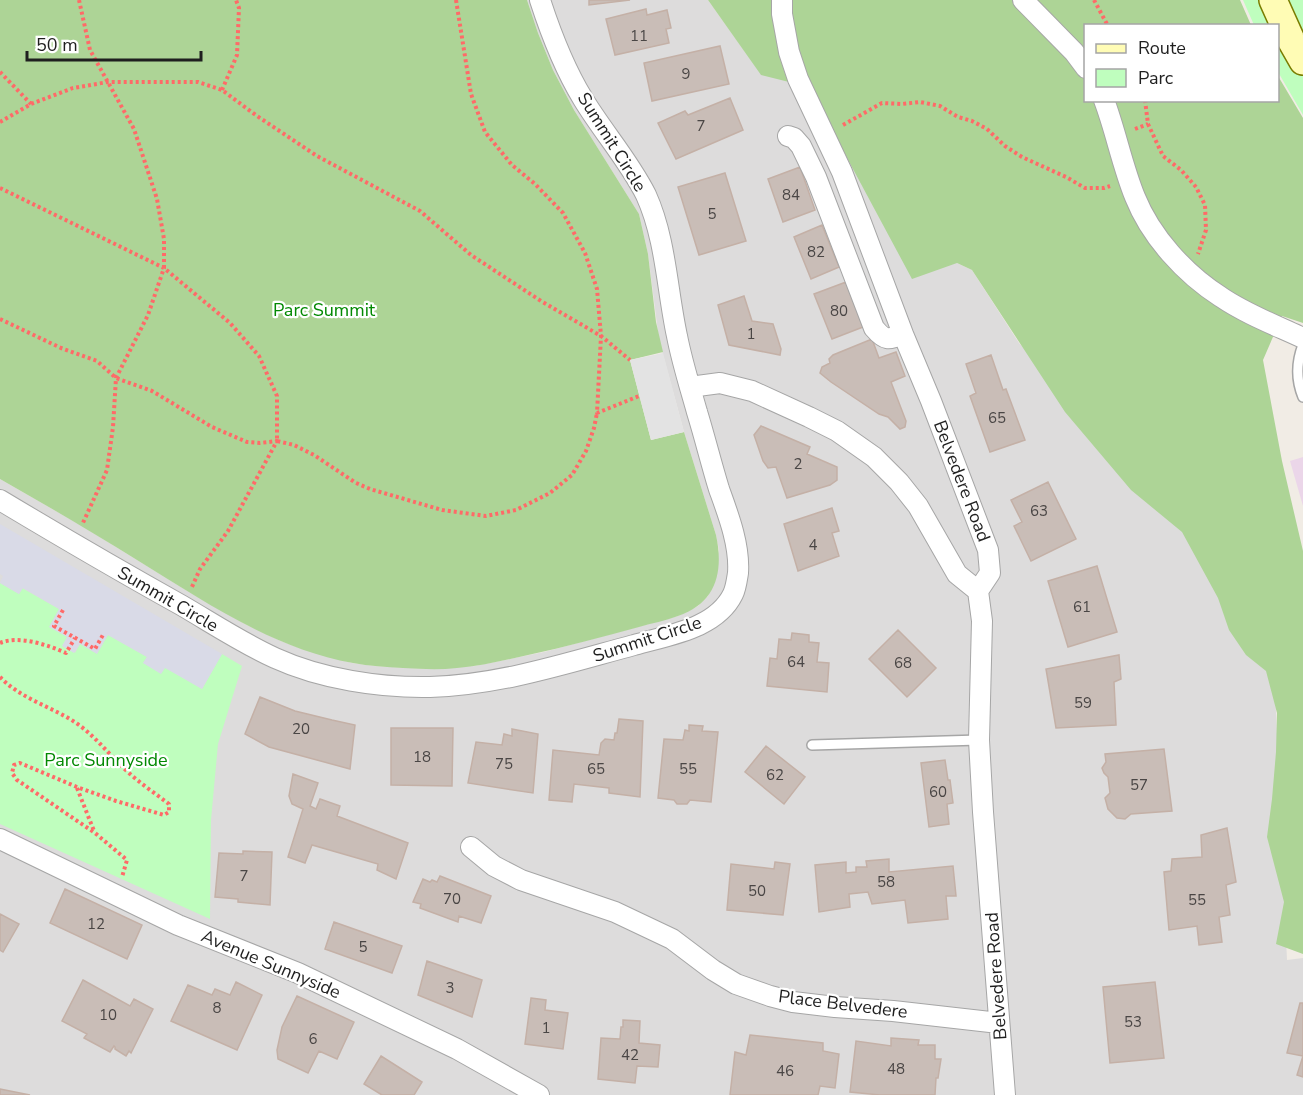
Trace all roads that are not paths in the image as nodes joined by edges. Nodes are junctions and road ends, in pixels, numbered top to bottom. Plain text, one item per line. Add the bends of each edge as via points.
1 (540, 0) edge
2 (782, 0) edge
3 (1023, 0) edge
4 (1273, 0) edge
5 (1303, 62) edge
6 (1084, 65) edge
7 (1105, 102) edge
8 (788, 136) dead end
9 (903, 334) junction
10 (1303, 338) edge
11 (1303, 345) edge
12 (690, 387) junction
13 (1303, 397) edge
14 (0, 500) edge
15 (978, 591) junction
16 (980, 740) junction
17 (812, 746) dead end
18 (0, 839) edge
19 (471, 847) dead end
20 (999, 1023) junction
21 (539, 1095) edge
22 (1005, 1095) edge

1 - 12 street, Summit Circle via 569,72 653,210
2 - 9 street, Belvedere Road via 789,52 798,79 842,172
3 - 6 street
4 - 5 main road
7 - 10 street via 1136,199 1166,248 1220,296
8 - 9 street via 801,146 816,177 874,328 890,339
9 - 15 street, Belvedere Road via 988,550 990,573
11 - 13 lane via 1297,375
12 - 14 street, Summit Circle via 734,533 738,569 734,592 721,612 676,633 498,680 428,687 344,680 310,671 229,634
12 - 15 street via 720,383 753,391 837,431 874,457 918,506 957,574
15 - 16 street, Belvedere Road via 982,621
16 - 17 lane
16 - 20 street, Belvedere Road
18 - 21 street, Avenue Sunnyside via 178,925 309,978 457,1049
19 - 20 street, Place Belvedere via 494,866 521,880 615,912 672,939 736,984 770,996 835,1007
20 - 22 street, Belvedere Road

